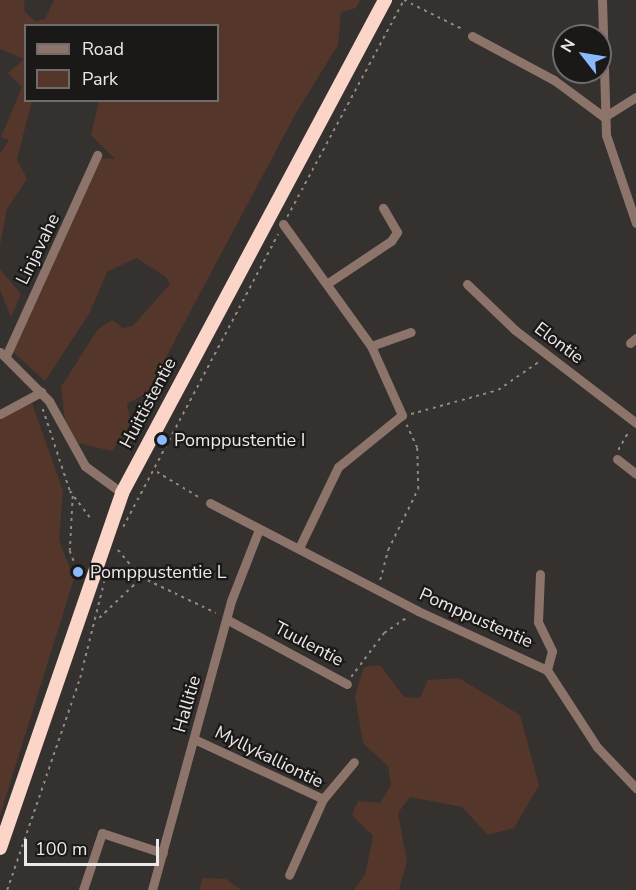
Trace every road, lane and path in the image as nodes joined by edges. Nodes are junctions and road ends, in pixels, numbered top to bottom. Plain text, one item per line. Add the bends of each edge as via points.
1 (385, 0) edge
2 (404, 0) edge
3 (602, 0) edge
4 (472, 36) joint
5 (636, 97) edge
6 (604, 117) junction
7 (97, 155) dead end
8 (383, 208) dead end
9 (636, 223) edge
10 (283, 224) junction
11 (328, 283) junction
12 (467, 284) dead end
13 (411, 332) dead end
14 (371, 346) junction
15 (3, 354) edge
16 (548, 356) junction
17 (41, 392) junction
18 (49, 401) junction
19 (0, 414) edge
20 (402, 415) junction
21 (636, 423) edge
22 (617, 459) joint
23 (156, 472) junction
24 (636, 474) edge
25 (123, 493) junction
26 (73, 495) junction
27 (210, 503) joint
28 (91, 519) dead end
29 (259, 529) junction
30 (119, 537) dead end
31 (116, 544) dead end
32 (300, 546) junction
33 (118, 550) dead end
34 (112, 552) dead end
35 (78, 572) dead end
36 (540, 574) dead end
37 (105, 576) dead end
38 (141, 577) junction
39 (378, 590) junction
40 (418, 611) junction
41 (98, 618) junction
42 (228, 620) junction
43 (547, 670) junction
44 (347, 684) joint
45 (194, 739) junction
46 (354, 762) dead end
47 (636, 788) edge
48 (323, 799) junction
49 (0, 848) edge
50 (163, 853) junction
51 (289, 875) dead end
52 (7, 890) edge
53 (83, 890) edge
54 (152, 890) edge

1 - 25 highway, Huittistentie
2 - 4 path
2 - 10 path
3 - 6 street
4 - 6 street via 554,80
5 - 6 street
6 - 9 street via 622,192
7 - 15 street, Linjavahe
8 - 11 street via 397,232 391,241
10 - 11 street
10 - 23 path
11 - 14 street
12 - 16 street, Elontie
13 - 14 street
14 - 20 street
15 - 17 street
16 - 20 path via 498,390
16 - 21 street, Elontie
17 - 18 street
17 - 19 street
18 - 25 street via 85,466
18 - 26 path via 41,413
20 - 32 street via 338,467
20 - 39 path via 417,448 417,489 388,550
21 - 22 path
22 - 24 street
23 - 27 path
23 - 30 path
25 - 49 highway, Huittistentie
26 - 28 path
26 - 35 path via 70,551
27 - 29 street, Pomppustentie
29 - 32 street, Pomppustentie
29 - 42 street, Hallitie
31 - 34 path
32 - 39 street, Pomppustentie
33 - 38 path
36 - 43 street via 538,622 552,651
37 - 41 path
38 - 41 path
38 - 42 path
39 - 40 street, Pomppustentie
40 - 43 street, Pomppustentie
40 - 44 path, Tuulentie via 384,633
41 - 52 path
42 - 44 street, Tuulentie
42 - 45 street, Hallitie
43 - 47 street, Pomppustentie via 597,747
45 - 48 street, Myllykalliontie
45 - 50 street, Hallitie
46 - 48 street
48 - 51 street, Myllykalliontie
50 - 53 street via 102,833
50 - 54 street, Hallitie

